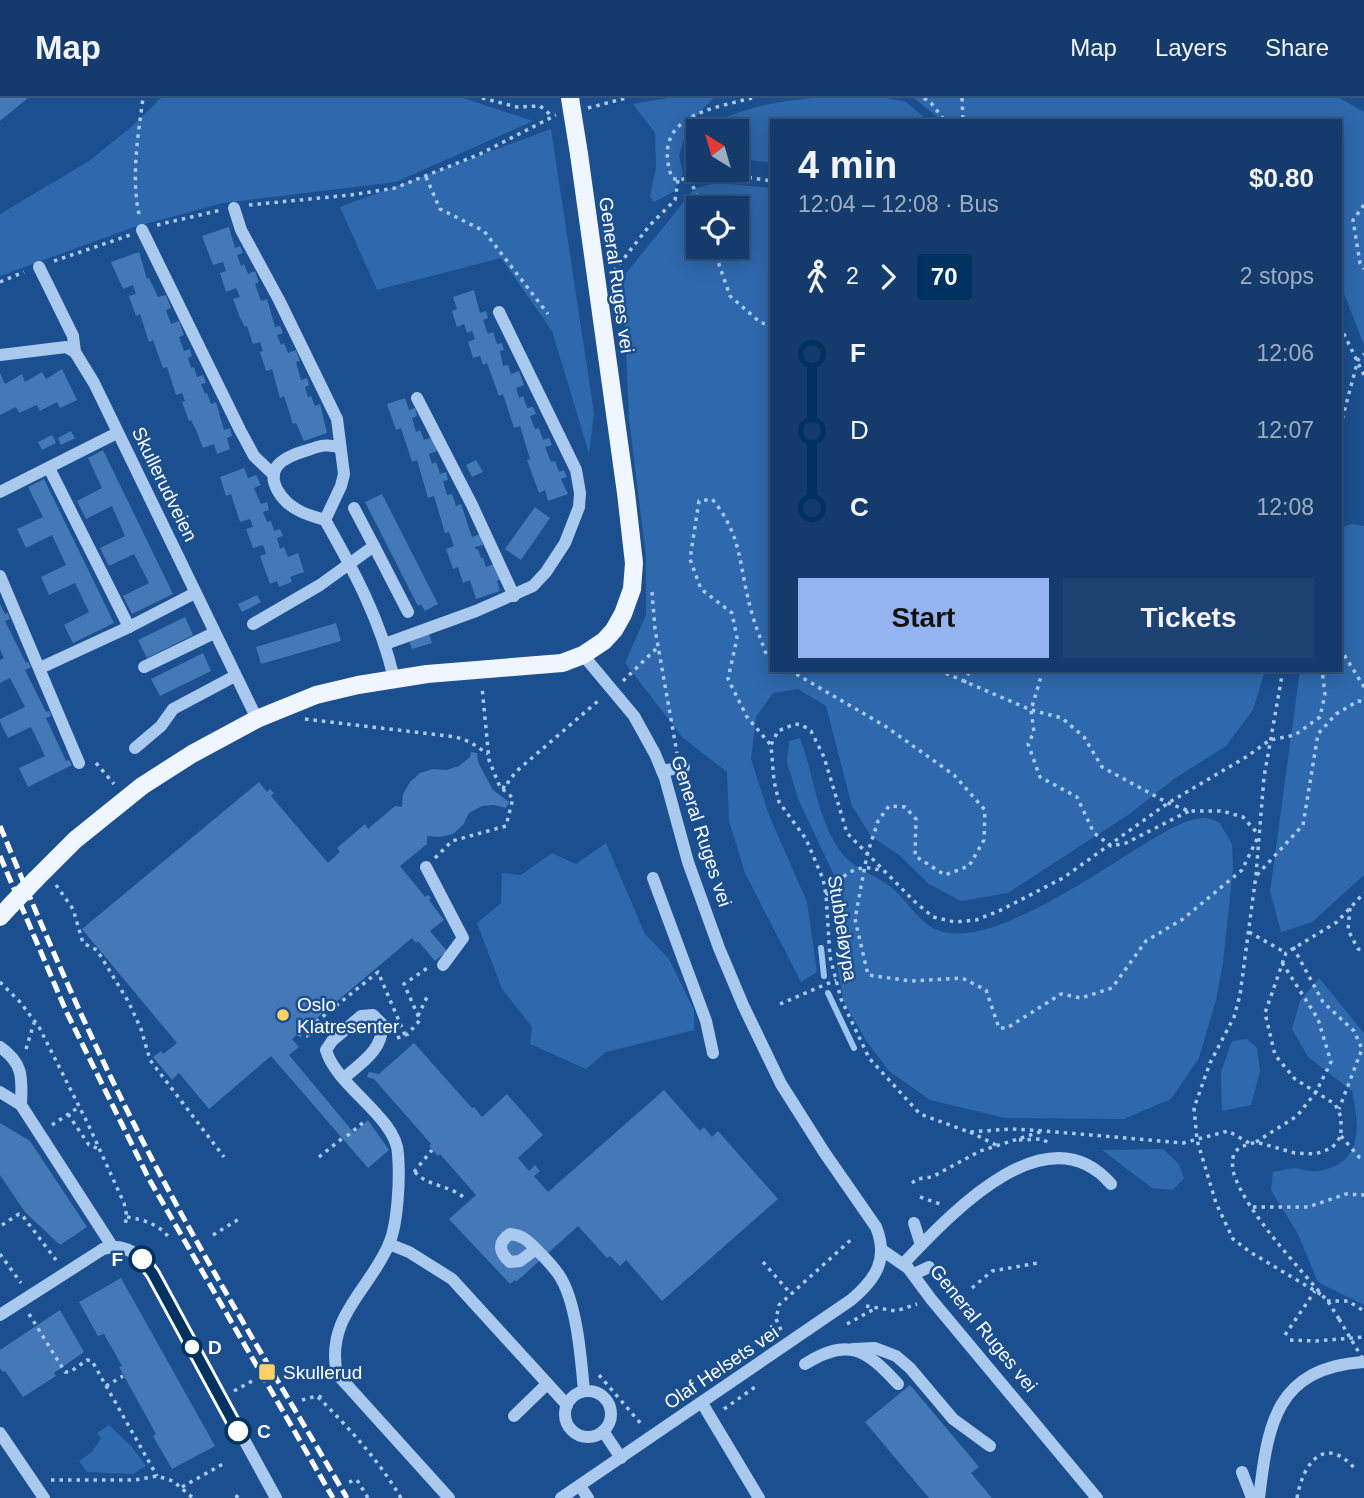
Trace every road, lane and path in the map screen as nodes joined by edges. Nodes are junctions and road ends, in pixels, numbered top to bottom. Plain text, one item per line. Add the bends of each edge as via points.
1 (143, 98) edge
2 (482, 98) edge
3 (626, 98) edge
4 (752, 98) edge
5 (924, 98) edge
6 (962, 98) edge
7 (572, 107) edge
8 (552, 116) junction
9 (943, 119) edge
10 (963, 119) edge
11 (426, 177) junction
12 (749, 178) edge
13 (686, 179) edge
14 (678, 180) junction
15 (770, 181) edge
16 (1364, 205) edge
17 (234, 208) junction
18 (142, 230) junction
19 (717, 259) edge
20 (39, 267) junction
21 (1364, 269) edge
22 (613, 272) dead end
23 (0, 282) edge
24 (499, 312) dead end
25 (548, 314) dead end
26 (770, 325) edge
27 (1342, 330) edge
28 (75, 352) junction
29 (1364, 354) edge
30 (0, 355) edge
31 (1358, 360) junction
32 (1364, 375) edge
33 (417, 398) dead end
34 (1342, 420) edge
35 (117, 433) junction
36 (340, 448) junction
37 (49, 468) junction
38 (274, 475) junction
39 (0, 492) edge
40 (354, 508) dead end
41 (324, 520) junction
42 (374, 546) junction
43 (349, 563) junction
44 (0, 576) edge
45 (651, 583) dead end
46 (195, 593) junction
47 (514, 596) junction
48 (408, 612) dead end
49 (253, 624) dead end
50 (129, 627) junction
51 (214, 633) junction
52 (385, 644) junction
53 (659, 646) junction
54 (1342, 651) edge
55 (583, 655) junction
56 (770, 658) edge
57 (144, 667) dead end
58 (40, 668) junction
59 (792, 672) edge
60 (942, 672) edge
61 (969, 672) edge
62 (1043, 672) edge
63 (1283, 672) edge
64 (1322, 672) edge
65 (235, 676) junction
66 (394, 679) junction
67 (622, 681) dead end
68 (964, 683) junction
69 (482, 687) dead end
70 (1364, 687) edge
71 (598, 701) dead end
72 (1364, 702) edge
73 (1031, 710) junction
74 (257, 719) junction
75 (303, 719) dead end
76 (1270, 740) junction
77 (771, 745) junction
78 (135, 748) dead end
79 (488, 754) junction
80 (79, 763) dead end
81 (681, 763) joint
82 (662, 771) junction
83 (500, 787) junction
84 (1168, 803) junction
85 (1189, 811) junction
86 (1259, 835) junction
87 (1111, 846) junction
88 (867, 855) junction
89 (426, 867) joint
90 (864, 867) junction
91 (889, 874) junction
92 (1256, 876) junction
93 (653, 878) dead end
94 (56, 885) dead end
95 (1364, 893) edge
96 (826, 895) junction
97 (1350, 908) junction
98 (5, 911) edge
99 (1249, 932) junction
100 (1293, 947) junction
101 (1364, 950) edge
102 (1286, 953) junction
103 (1281, 961) junction
104 (438, 965) joint
105 (835, 980) junction
106 (0, 982) edge
107 (427, 997) dead end
108 (780, 1004) dead end
109 (418, 1016) junction
110 (35, 1021) junction
111 (298, 1034) dead end
112 (408, 1034) dead end
113 (313, 1042) dead end
114 (0, 1047) edge
115 (713, 1053) dead end
116 (15, 1060) junction
117 (344, 1078) junction
118 (1316, 1091) junction
119 (0, 1092) edge
120 (21, 1105) junction
121 (79, 1107) junction
122 (1339, 1109) junction
123 (374, 1113) junction
124 (68, 1114) junction
125 (1045, 1131) junction
126 (969, 1132) junction
127 (39, 1133) junction
128 (1341, 1136) junction
129 (1196, 1140) junction
130 (1007, 1142) junction
131 (1256, 1142) junction
132 (1249, 1143) junction
133 (996, 1145) junction
134 (99, 1149) junction
135 (224, 1157) dead end
136 (319, 1157) dead end
137 (1056, 1158) junction
138 (1364, 1158) edge
139 (417, 1174) dead end
140 (912, 1183) dead end
141 (1111, 1184) dead end
142 (1364, 1195) edge
143 (920, 1197) dead end
144 (466, 1199) dead end
145 (1252, 1207) junction
146 (953, 1214) junction
147 (127, 1216) junction
148 (240, 1219) dead end
149 (914, 1223) dead end
150 (2, 1225) dead end
151 (124, 1227) dead end
152 (213, 1235) dead end
153 (854, 1237) dead end
154 (172, 1240) dead end
155 (389, 1244) junction
156 (921, 1245) junction
157 (112, 1246) junction
158 (536, 1249) dead end
159 (882, 1250) junction
160 (0, 1254) edge
161 (763, 1262) dead end
162 (1038, 1262) dead end
163 (903, 1264) junction
164 (929, 1267) dead end
165 (66, 1272) junction
166 (914, 1274) junction
167 (972, 1288) dead end
168 (1315, 1291) junction
169 (791, 1294) junction
170 (31, 1295) junction
171 (1322, 1295) junction
172 (931, 1299) junction
173 (851, 1300) junction
174 (1326, 1301) junction
175 (1364, 1311) edge
176 (28, 1312) dead end
177 (0, 1315) edge
178 (782, 1331) dead end
179 (1285, 1335) dead end
180 (1364, 1337) edge
181 (1290, 1340) dead end
182 (853, 1349) junction
183 (799, 1357) junction
184 (1364, 1361) edge
185 (123, 1376) dead end
186 (254, 1380) dead end
187 (547, 1384) junction
188 (898, 1384) dead end
189 (106, 1386) junction
190 (238, 1389) dead end
191 (324, 1391) dead end
192 (584, 1391) junction
193 (318, 1398) junction
194 (302, 1400) dead end
195 (702, 1403) junction
196 (567, 1405) junction
197 (514, 1416) dead end
198 (603, 1430) junction
199 (0, 1433) edge
200 (990, 1446) dead end
201 (621, 1458) junction
202 (222, 1464) dead end
203 (1356, 1470) dead end
204 (1242, 1472) dead end
205 (158, 1476) junction
206 (51, 1480) dead end
207 (349, 1482) dead end
208 (580, 1486) junction
209 (181, 1488) junction
210 (239, 1493) dead end
211 (44, 1498) edge
212 (193, 1498) edge
213 (236, 1498) edge
214 (276, 1498) edge
215 (368, 1498) edge
216 (401, 1498) edge
217 (449, 1498) edge
218 (561, 1498) edge
219 (588, 1498) edge
220 (760, 1498) edge
221 (1097, 1498) edge
222 (1252, 1498) edge
223 (1259, 1498) edge
224 (1297, 1498) edge

1 - 18 path via 136,187
2 - 8 path via 517,107 540,106
3 - 7 path
4 - 14 path via 689,116 677,128 669,145 668,166 672,178
5 - 9 path
6 - 10 path
7 - 8 path
7 - 55 main road, General Ruges vei, bridge via 634,576 614,630
8 - 11 path
11 - 17 path via 375,192
11 - 25 path via 440,209 484,231
12 - 15 path
13 - 14 path
14 - 22 path via 675,200
16 - 21 path via 1353,220
17 - 18 path
17 - 36 street via 241,230 325,391 337,419
18 - 20 path
18 - 38 street via 254,456
19 - 26 path via 730,296 761,323
20 - 23 path
20 - 28 street, Skullerudveien via 73,336
24 - 47 street via 576,470 580,493 565,543 533,586
27 - 31 path
28 - 30 street via 66,347
28 - 35 street, Skullerudveien
29 - 31 path
31 - 32 path
31 - 34 path
33 - 47 street
35 - 37 street
35 - 46 street, Skullerudveien
36 - 38 street via 323,445 297,454 276,467
36 - 41 street via 344,474
37 - 39 street
37 - 50 street
38 - 41 street via 276,487 290,505
40 - 42 street
41 - 43 street
42 - 43 street
42 - 48 street
43 - 49 street
43 - 52 street
44 - 58 street
45 - 53 path
46 - 50 street
46 - 51 street, Skullerudveien
47 - 52 street
50 - 58 street
51 - 57 street
51 - 65 street, Skullerudveien
52 - 66 street
53 - 67 path
53 - 81 path
54 - 70 path
55 - 66 main road via 562,663
55 - 82 street, General Ruges vei via 634,716
56 - 77 path via 751,610 741,552 725,514 712,499 699,501 690,559 701,589 732,613 737,638 728,680 747,718
58 - 80 street
59 - 88 path via 895,733 954,775 985,810 984,840 969,866 945,875 915,856 916,819 905,807 889,806 878,821
60 - 68 path
61 - 68 path
62 - 73 path
63 - 76 path
64 - 76 path, Stubbeløypa via 1325,694 1320,718 1295,735
65 - 74 street, Skullerudveien
65 - 78 street via 173,709
66 - 74 main road via 316,695
68 - 73 path
69 - 79 path
71 - 83 path via 519,769 506,788
72 - 92 path via 1336,714 1318,734 1303,825
73 - 84 path via 1062,718 1084,737 1102,767
73 - 87 path via 1034,732 1028,744 1040,777 1077,797 1094,833
74 - 98 main road, bridge via 142,786 75,840
75 - 79 path via 456,737
76 - 84 path, Stubbeløypa
76 - 86 path
77 - 88 path, Stubbeløypa via 778,732 794,724 811,731 824,757 847,833
77 - 96 path, Stubbeløypa via 779,802 806,839
79 - 83 path
81 - 82 street
82 - 159 street, General Ruges vei via 705,911 743,1005 794,1107 876,1227
83 - 89 path via 513,798 506,826 452,841
84 - 85 path
84 - 87 path, Stubbeløypa
85 - 86 path via 1222,811 1243,817
85 - 87 path via 1126,844
86 - 90 path via 1242,870 1183,919 1146,942 1112,988 1081,998 1061,994 1007,1028 999,1028 986,990 962,978 911,981 868,975 855,919
86 - 92 path
87 - 91 path, Stubbeløypa via 1063,878 976,920 933,917
88 - 90 path
88 - 91 path, Stubbeløypa
89 - 104 street via 463,938
90 - 91 path
90 - 96 path via 842,875
92 - 99 path
93 - 115 street via 706,1021
94 - 135 path via 74,911 83,943 97,950 128,1001 150,1060
95 - 97 path
96 - 105 path, Stubbeløypa
97 - 100 path via 1330,927
97 - 101 path via 1348,930
99 - 102 path
99 - 129 path via 1234,1017 1194,1108
100 - 102 path
100 - 122 path via 1323,1002 1354,1031 1362,1049
102 - 103 path
103 - 118 path via 1318,1019 1331,1062
103 - 118 path via 1265,1013 1270,1039 1275,1055 1295,1079
104 - 109 path via 404,984
105 - 108 path
105 - 126 path, Stubbeløypa via 869,1058 890,1082 920,1114
106 - 110 path
107 - 109 path
109 - 112 path via 419,1024
110 - 116 path via 29,1044
110 - 121 path
111 - 113 path
114 - 116 street
116 - 120 street via 22,1075
117 - 117 street via 326,1050 361,1016 373,1015 382,1024 379,1046
117 - 123 street
118 - 122 path
118 - 131 path via 1297,1116
119 - 120 street
120 - 127 street
121 - 124 path
121 - 134 path
122 - 128 path
123 - 136 path
123 - 155 street via 393,1135 398,1153 395,1227
124 - 127 path
124 - 134 path via 89,1145
125 - 126 path, Stubbeløypa
125 - 129 path, Stubbeløypa via 1183,1143
125 - 130 path
126 - 133 path
127 - 157 street
128 - 131 path via 1332,1148 1315,1154
128 - 138 path
129 - 132 path, Stubbeløypa via 1228,1131
129 - 168 path via 1233,1239
130 - 133 path
130 - 137 path via 1042,1139 1052,1146
131 - 132 path
132 - 145 path via 1234,1153 1232,1166
133 - 140 path
134 - 147 path
137 - 141 street via 1094,1167
137 - 146 street via 1028,1163
139 - 144 path
142 - 145 path via 1346,1194 1308,1207
143 - 146 path
145 - 171 path
146 - 156 street
147 - 151 path
147 - 154 path via 152,1223
148 - 152 path
149 - 156 street
150 - 165 path via 23,1213
153 - 169 path
155 - 187 street via 452,1279
155 - 217 street via 335,1339 337,1374
156 - 163 street
157 - 165 street
157 - 214 street via 133,1252 153,1274
158 - 192 street via 560,1276 568,1294
159 - 163 street, General Ruges vei
159 - 173 street, Olaf Helsets vei via 876,1273
160 - 170 path
161 - 169 path
162 - 167 path via 992,1271
163 - 166 street, General Ruges vei
164 - 166 street
165 - 170 street
166 - 172 street, General Ruges vei
168 - 171 path
168 - 179 path
169 - 178 path via 777,1309
170 - 177 street
171 - 174 path
172 - 173 path via 896,1311
172 - 221 street, General Ruges vei
173 - 183 street, Olaf Helsets vei
174 - 175 path via 1348,1301
174 - 184 path, bridge
176 - 189 path via 65,1372 92,1361
180 - 181 path
182 - 183 street
182 - 188 street
182 - 200 street via 875,1348 896,1356 953,1419
183 - 195 street, Olaf Helsets vei
184 - 223 street via 1316,1372 1285,1399 1269,1438
185 - 189 path
186 - 190 path
187 - 196 street
187 - 197 street
189 - 205 path
191 - 193 path
192 - 196 street
192 - 198 street via 597,1392 607,1401 610,1420
193 - 194 path
193 - 216 path via 370,1452
195 - 201 street, Olaf Helsets vei
195 - 220 street
196 - 198 street via 566,1420 575,1432 589,1436
198 - 201 street
199 - 211 street
201 - 208 street, Olaf Helsets vei
202 - 209 path
203 - 224 path via 1334,1453 1322,1454 1310,1462
204 - 222 street
205 - 206 path
205 - 209 path
207 - 215 path via 357,1480
208 - 218 street, Olaf Helsets vei
208 - 219 street
209 - 212 path
210 - 213 path

